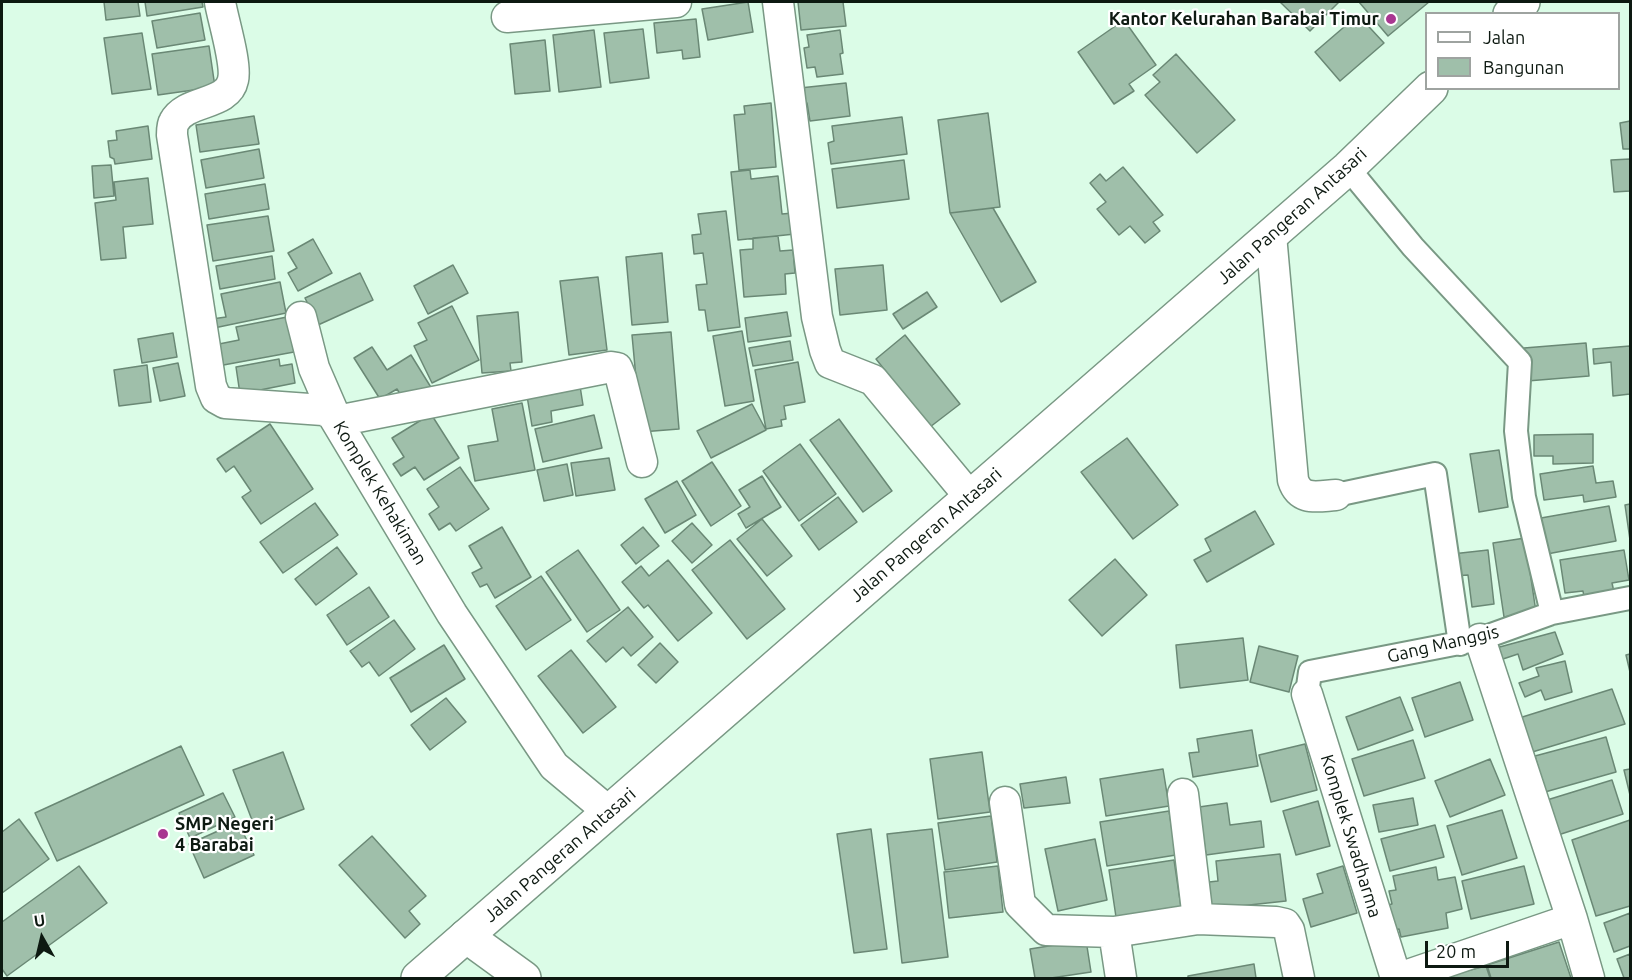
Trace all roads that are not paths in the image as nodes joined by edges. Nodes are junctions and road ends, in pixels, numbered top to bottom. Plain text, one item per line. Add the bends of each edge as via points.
1 (220, 2) edge
2 (676, 2) edge
3 (778, 2) edge
4 (507, 17) dead end
5 (1429, 90) edge
6 (1348, 168) junction
7 (1271, 235) junction
8 (302, 317) dead end
9 (337, 421) junction
10 (642, 462) dead end
11 (1336, 495) joint
12 (970, 497) junction
13 (1630, 598) edge
14 (1552, 613) junction
15 (1470, 641) junction
16 (1307, 694) joint
17 (1183, 794) dead end
18 (1005, 802) dead end
19 (609, 812) junction
20 (1198, 919) junction
21 (1572, 919) junction
22 (1114, 932) junction
23 (466, 936) junction
24 (418, 978) edge
25 (524, 978) edge
26 (1120, 978) edge
27 (1299, 978) edge
28 (1397, 978) edge
29 (1589, 978) edge

1 - 9 street, Komplek Kehakiman via 234,72 231,87 225,94 182,113 173,123 172,135 211,386 216,398 225,403 323,410
2 - 4 street
3 - 12 street via 817,317 830,363 873,380
5 - 6 main road, Jalan Pangeran Antasari
6 - 7 main road, Jalan Pangeran Antasari
6 - 14 street via 1413,247 1520,362 1516,431 1524,497
7 - 11 street via 1293,480 1302,495
7 - 12 main road, Jalan Pangeran Antasari
8 - 9 street via 314,368
9 - 10 street via 610,367 617,368 621,378
9 - 19 street, Komplek Kehakiman via 452,614 555,766
11 - 15 street via 1435,474
12 - 19 main road, Jalan Pangeran Antasari
13 - 14 street, Gang Manggis
14 - 15 street, Gang Manggis
15 - 16 street, Gang Manggis via 1310,672
15 - 21 street
16 - 28 street, Komplek Swadharma
17 - 20 street
18 - 22 street via 1020,904 1046,930
19 - 23 main road, Jalan Pangeran Antasari
20 - 22 street
20 - 27 street via 1285,924
21 - 28 street, Komplek Swadharma
21 - 29 street
22 - 26 street
23 - 24 main road, Jalan Pangeran Antasari
23 - 25 main road

